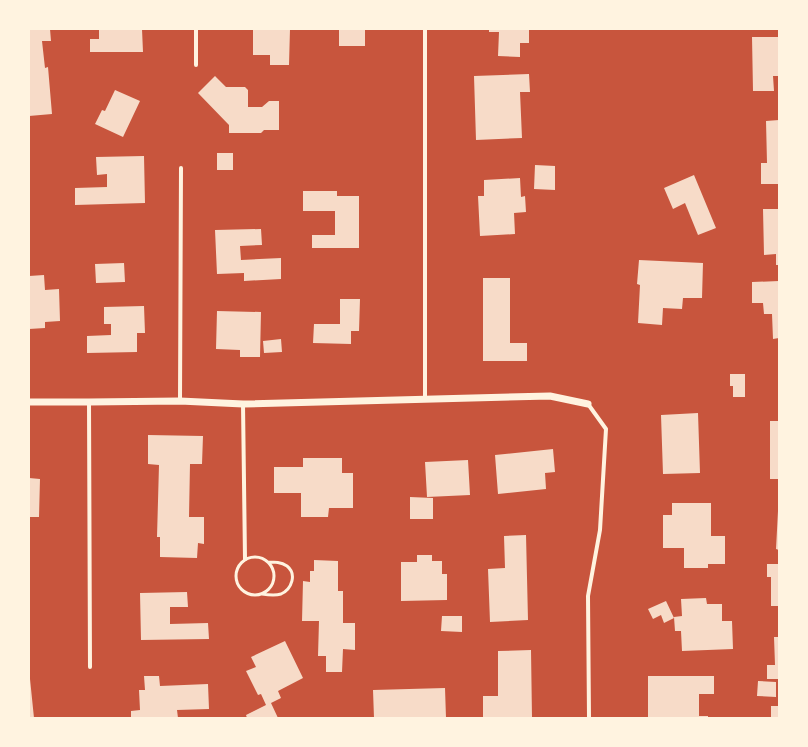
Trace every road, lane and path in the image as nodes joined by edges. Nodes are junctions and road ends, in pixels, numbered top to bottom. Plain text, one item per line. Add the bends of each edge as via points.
1 (196, 29) edge
2 (425, 29) edge
3 (196, 65) dead end
4 (181, 168) dead end
5 (425, 400) junction
6 (180, 401) junction
7 (29, 402) edge
8 (89, 402) junction
9 (243, 404) junction
10 (588, 404) joint
11 (245, 559) junction
12 (268, 562) junction
13 (262, 594) junction
14 (90, 667) dead end
15 (589, 718) edge

1 - 3 street
2 - 5 street
4 - 6 street
5 - 9 street
5 - 10 street via 550,396
6 - 8 street
6 - 9 street
7 - 8 street
8 - 14 street
9 - 11 street
10 - 15 street via 606,429 600,530 588,596
11 - 12 lane via 257,556
11 - 13 lane via 237,568 238,586 249,594
12 - 13 lane via 272,567 274,579 268,590
12 - 13 lane via 280,562 292,571 293,578 285,592

